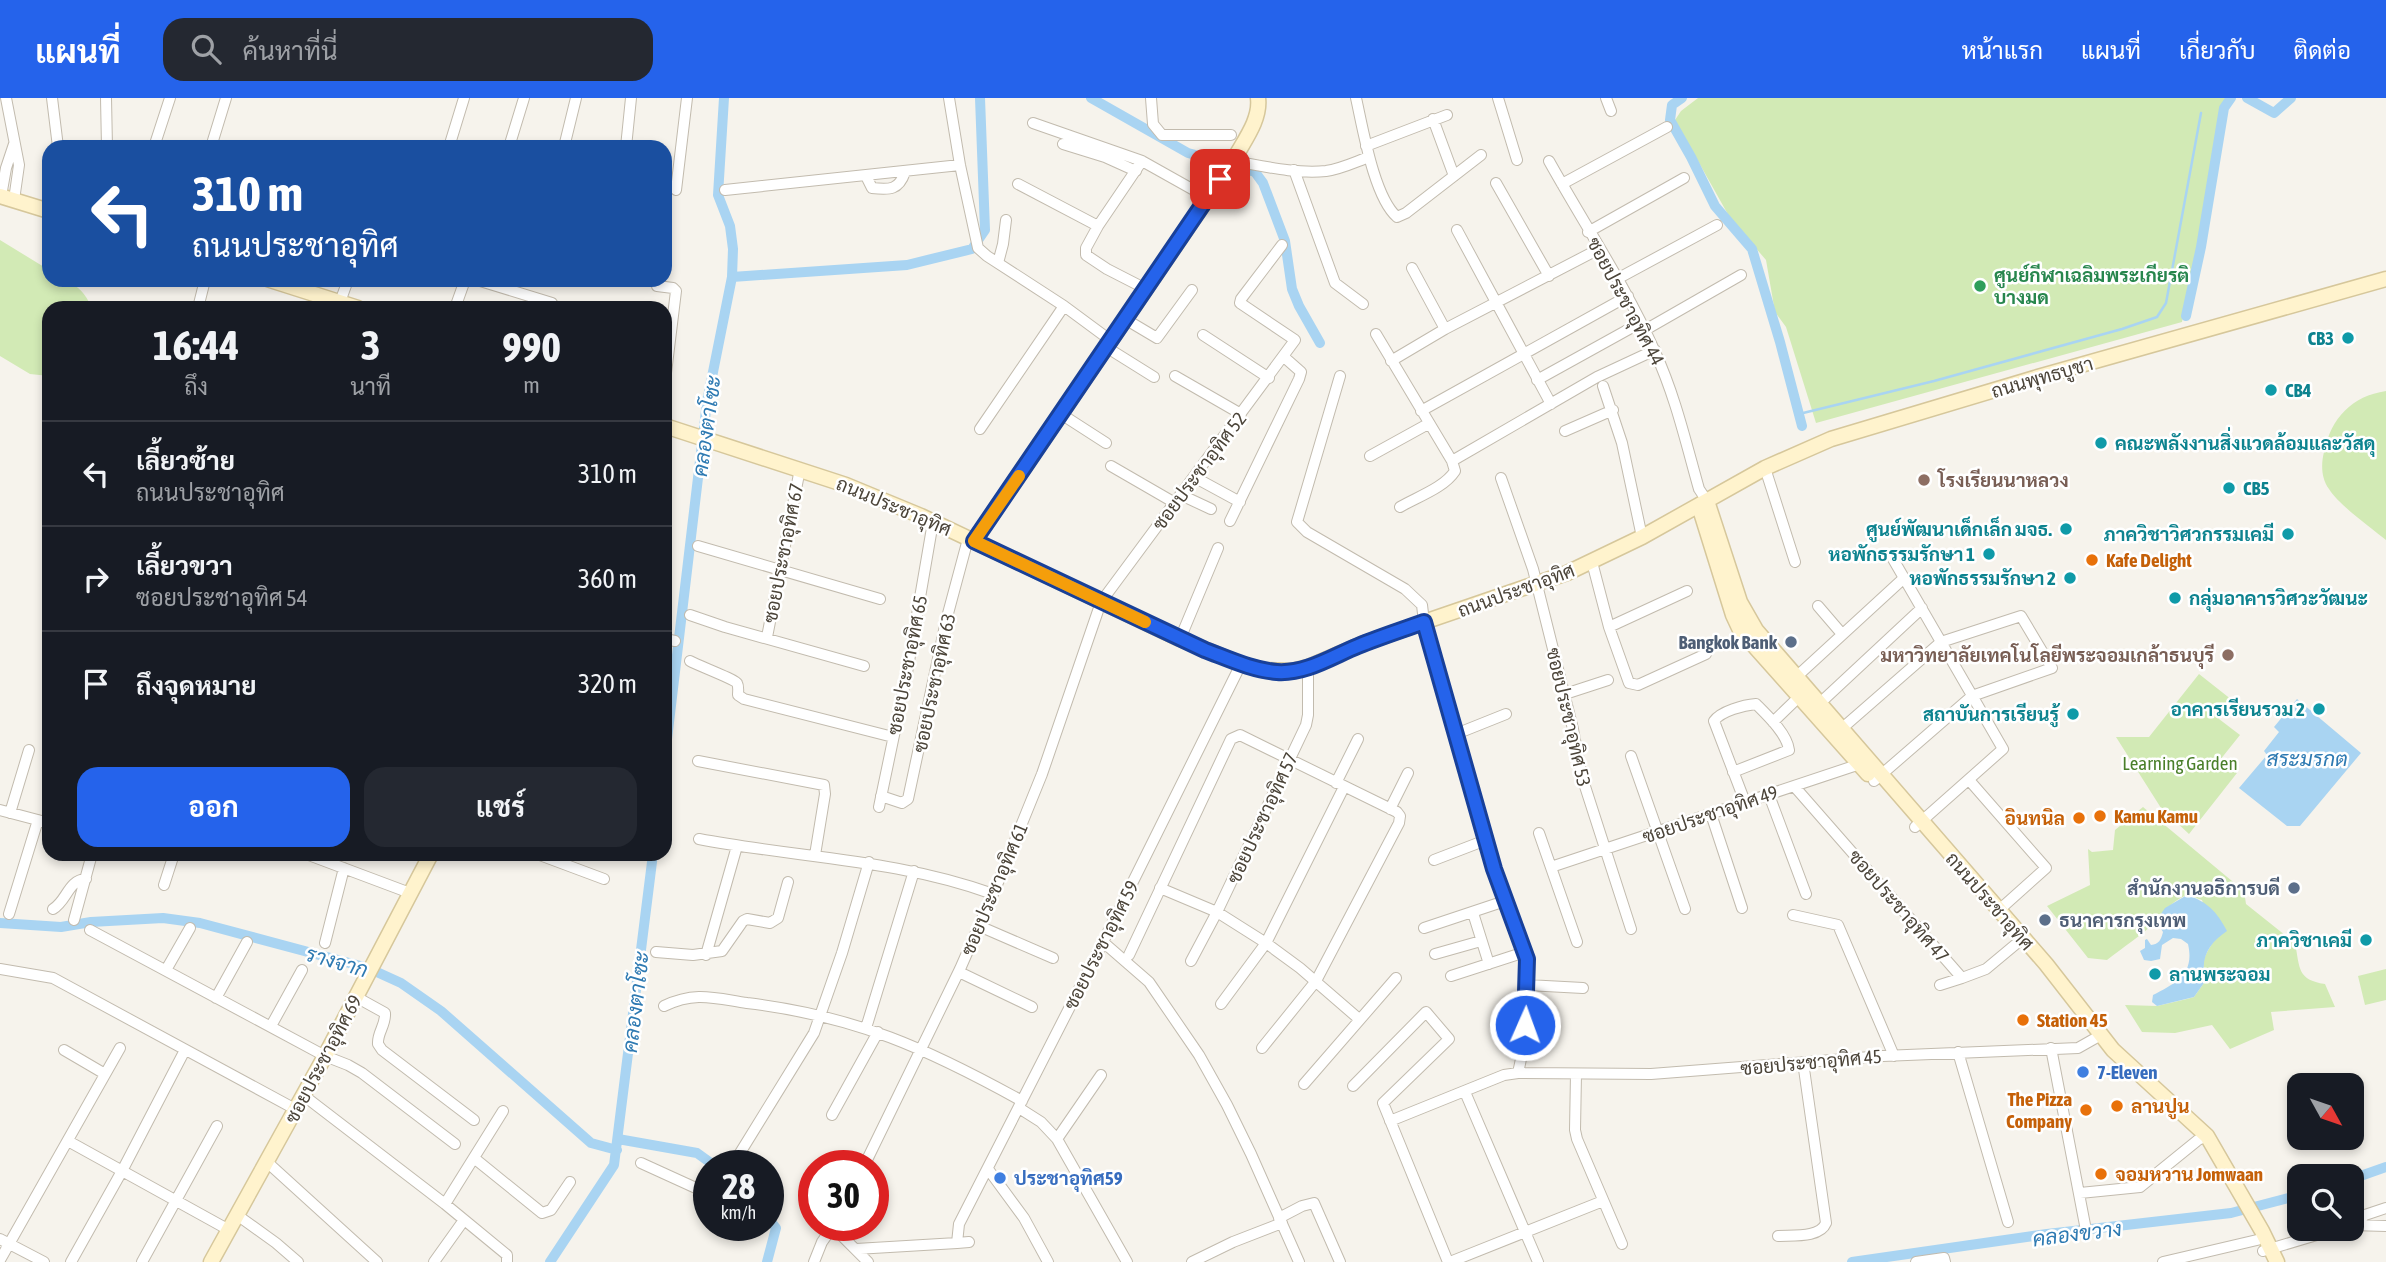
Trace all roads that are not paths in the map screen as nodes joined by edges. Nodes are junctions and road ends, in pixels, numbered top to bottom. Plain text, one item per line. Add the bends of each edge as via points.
1 (6, 98) edge
2 (52, 98) edge
3 (106, 98) edge
4 (170, 98) edge
5 (226, 98) edge
6 (464, 98) edge
7 (524, 98) edge
8 (576, 98) edge
9 (631, 98) edge
10 (687, 98) edge
11 (949, 98) edge
12 (1151, 98) edge
13 (1258, 98) edge
14 (1356, 98) edge
15 (1498, 98) edge
16 (1606, 98) edge
17 (1611, 111) dead end
18 (1447, 115) dead end
19 (1433, 119) junction
20 (1033, 123) dead end
21 (1667, 127) dead end
22 (1231, 135) dead end
23 (57, 140) edge
24 (107, 140) edge
25 (156, 140) edge
26 (213, 140) edge
27 (451, 140) edge
28 (511, 140) edge
29 (566, 140) edge
30 (627, 140) edge
31 (1063, 144) dead end
32 (1368, 152) junction
33 (1481, 155) dead end
34 (1233, 160) junction
35 (1517, 160) dead end
36 (1142, 161) junction
37 (1549, 161) dead end
38 (960, 165) junction
39 (1294, 170) junction
40 (1136, 171) junction
41 (1454, 176) junction
42 (1684, 178) dead end
43 (1496, 183) dead end
44 (1018, 184) dead end
45 (1562, 184) junction
46 (676, 190) dead end
47 (725, 190) dead end
48 (5, 197) edge
49 (1208, 198) junction
50 (42, 209) edge
51 (1006, 220) dead end
52 (1717, 225) dead end
53 (1098, 226) junction
54 (1457, 230) dead end
55 (1588, 232) junction
56 (1282, 245) dead end
57 (1600, 249) junction
58 (998, 263) junction
59 (1412, 268) dead end
60 (1741, 275) dead end
61 (1549, 276) junction
62 (1617, 279) junction
63 (2386, 279) edge
64 (291, 287) edge
65 (500, 287) edge
66 (665, 287) edge
67 (1146, 289) junction
68 (1192, 290) dead end
69 (1628, 296) junction
70 (334, 301) edge
71 (545, 301) edge
72 (1495, 303) junction
73 (1363, 304) dead end
74 (1064, 306) junction
75 (1125, 319) junction
76 (672, 324) edge
77 (1642, 326) junction
78 (1445, 329) junction
79 (1376, 334) dead end
80 (1203, 335) dead end
81 (1108, 344) junction
82 (1655, 350) junction
83 (1524, 354) junction
84 (1284, 357) junction
85 (1391, 361) junction
86 (1175, 376) dead end
87 (1340, 376) dead end
88 (1154, 377) dead end
89 (1269, 378) junction
90 (1537, 380) junction
91 (1603, 386) dead end
92 (1551, 404) junction
93 (1613, 410) junction
94 (1421, 411) junction
95 (1061, 414) junction
96 (1241, 414) junction
97 (1428, 424) junction
98 (672, 428) edge
99 (980, 429) dead end
100 (1565, 431) dead end
101 (1105, 443) dead end
102 (1370, 456) dead end
103 (1452, 461) junction
104 (1111, 466) dead end
105 (1765, 468) junction
106 (800, 469) junction
107 (1194, 477) junction
108 (1501, 478) dead end
109 (1702, 498) junction
110 (1178, 499) junction
111 (1240, 502) junction
112 (1400, 507) dead end
113 (1211, 509) dead end
114 (1230, 521) dead end
115 (933, 522) junction
116 (1643, 537) junction
117 (971, 540) junction
118 (698, 545) dead end
119 (1218, 548) dead end
120 (1893, 559) dead end
121 (1592, 562) junction
122 (1795, 562) dead end
123 (779, 568) junction
124 (1904, 578) junction
125 (1535, 584) junction
126 (1686, 591) dead end
127 (880, 599) dead end
128 (1101, 602) junction
129 (1818, 606) dead end
130 (1922, 608) junction
131 (690, 615) dead end
132 (1424, 622) junction
133 (1609, 627) junction
134 (1842, 634) junction
135 (766, 637) junction
136 (1180, 639) junction
137 (1941, 642) junction
138 (1706, 654) dead end
139 (690, 661) dead end
140 (1241, 664) junction
141 (864, 666) dead end
142 (1308, 667) junction
143 (1608, 680) dead end
144 (1792, 681) junction
145 (1802, 693) junction
146 (1565, 694) junction
147 (1972, 696) junction
148 (1819, 704) junction
149 (1506, 715) dead end
150 (1773, 722) junction
151 (1837, 732) junction
152 (1456, 734) junction
153 (892, 737) junction
154 (1358, 739) dead end
155 (29, 750) dead end
156 (1631, 756) dead end
157 (1290, 760) junction
158 (698, 761) dead end
159 (1865, 763) junction
160 (1733, 772) junction
161 (1408, 773) dead end
162 (1878, 778) junction
163 (1969, 780) junction
164 (1340, 785) junction
165 (1794, 786) junction
166 (1769, 795) junction
167 (880, 802) joint
168 (1745, 803) junction
169 (1390, 809) junction
170 (5, 811) edge
171 (1711, 814) junction
172 (38, 820) junction
173 (42, 821) edge
174 (1918, 824) junction
175 (1539, 832) dead end
176 (1657, 832) junction
177 (699, 839) dead end
178 (1486, 840) junction
179 (737, 846) junction
180 (1604, 849) junction
181 (815, 855) junction
182 (1434, 860) dead end
183 (90, 861) edge
184 (172, 861) edge
185 (325, 861) edge
186 (427, 861) edge
187 (556, 861) edge
188 (869, 862) junction
189 (1551, 867) junction
190 (344, 868) junction
191 (914, 871) junction
192 (86, 879) junction
193 (604, 879) dead end
194 (788, 882) dead end
195 (164, 885) dead end
196 (1160, 888) junction
197 (410, 893) junction
198 (993, 894) junction
199 (1806, 894) dead end
200 (1505, 901) junction
201 (1742, 908) dead end
202 (53, 909) dead end
203 (1685, 909) dead end
204 (1998, 911) junction
205 (1217, 912) junction
206 (1473, 913) junction
207 (9, 914) dead end
208 (1793, 915) dead end
209 (75, 920) dead end
210 (979, 926) junction
211 (1424, 928) dead end
212 (190, 929) dead end
213 (1631, 929) dead end
214 (90, 930) dead end
215 (1480, 941) junction
216 (247, 942) dead end
217 (1103, 942) junction
218 (1577, 942) dead end
219 (325, 943) dead end
220 (1266, 943) junction
221 (2016, 944) junction
222 (656, 951) dead end
223 (1525, 952) junction
224 (1435, 954) dead end
225 (706, 955) junction
226 (1129, 955) dead end
227 (1053, 958) dead end
228 (1191, 961) dead end
229 (1489, 964) junction
230 (0, 970) edge
231 (166, 970) junction
232 (302, 970) dead end
233 (959, 972) junction
234 (1451, 975) dead end
235 (1396, 978) dead end
236 (1962, 978) junction
237 (1316, 981) junction
238 (1527, 985) junction
239 (1940, 985) dead end
240 (1583, 988) dead end
241 (356, 997) junction
242 (216, 998) junction
243 (1221, 1004) dead end
244 (664, 1006) dead end
245 (1032, 1006) dead end
246 (821, 1015) junction
247 (1359, 1018) junction
248 (271, 1026) junction
249 (866, 1028) junction
250 (878, 1032) junction
251 (2097, 1038) junction
252 (120, 1048) dead end
253 (921, 1048) junction
254 (1262, 1048) dead end
255 (2051, 1048) junction
256 (64, 1050) dead end
257 (185, 1050) junction
258 (1958, 1052) junction
259 (325, 1056) junction
260 (1894, 1056) junction
261 (1803, 1062) junction
262 (1518, 1073) junction
263 (1576, 1073) junction
264 (105, 1074) junction
265 (1101, 1075) dead end
266 (1304, 1084) dead end
267 (1353, 1087) dead end
268 (1465, 1092) junction
269 (303, 1094) junction
270 (1021, 1105) junction
271 (295, 1110) junction
272 (503, 1111) dead end
273 (832, 1115) dead end
274 (474, 1121) dead end
275 (1390, 1121) junction
276 (217, 1126) dead end
277 (2203, 1138) junction
278 (1056, 1139) junction
279 (68, 1141) junction
280 (455, 1144) dead end
281 (742, 1150) edge
282 (872, 1150) edge
283 (474, 1158) junction
284 (267, 1162) junction
285 (641, 1163) dead end
286 (988, 1170) junction
287 (122, 1171) junction
288 (570, 1182) dead end
289 (693, 1187) edge
290 (2080, 1193) junction
291 (176, 1201) junction
292 (1603, 1201) junction
293 (445, 1204) junction
294 (2386, 1209) edge
295 (237, 1215) junction
296 (2364, 1216) edge
297 (464, 1220) junction
298 (1280, 1220) junction
299 (2008, 1222) dead end
300 (2085, 1225) dead end
301 (2364, 1225) edge
302 (2386, 1226) edge
303 (229, 1230) junction
304 (1525, 1233) junction
305 (1778, 1236) dead end
306 (5, 1241) edge
307 (823, 1241) edge
308 (847, 1241) edge
309 (2302, 1241) edge
310 (957, 1242) junction
311 (969, 1242) dead end
312 (1622, 1244) dead end
313 (856, 1250) junction
314 (2267, 1253) edge
315 (0, 1260) edge
316 (44, 1262) edge
317 (71, 1262) edge
318 (142, 1262) edge
319 (211, 1262) edge
320 (298, 1262) edge
321 (377, 1262) edge
322 (434, 1262) edge
323 (507, 1262) edge
324 (814, 1262) edge
325 (868, 1262) edge
326 (1048, 1262) edge
327 (1126, 1262) edge
328 (1192, 1262) edge
329 (1299, 1262) edge
330 (1340, 1262) edge
331 (1449, 1262) edge
332 (1538, 1262) edge
333 (1916, 1262) edge
334 (1945, 1262) edge
335 (2163, 1262) edge

1 - 48 street via 15,144
2 - 23 street
3 - 24 street
4 - 25 street
5 - 26 street
6 - 27 street
7 - 28 street
8 - 29 street
9 - 30 street
10 - 46 street
11 - 38 street
12 - 22 street via 1153,124 1162,135
13 - 34 main road via 1255,120
14 - 32 street
15 - 35 street
16 - 17 street
18 - 19 street
19 - 32 street
19 - 41 street
20 - 36 street
21 - 45 street
31 - 40 street
32 - 39 street via 1326,171
32 - 41 street via 1397,217
33 - 41 street
34 - 39 street
34 - 49 main road
36 - 40 street
36 - 49 street
37 - 45 street, ซอยประชาอุทิศ 44
38 - 47 street via 905,172 896,187 872,188 866,176
38 - 58 street via 976,243
39 - 73 street via 1335,282
40 - 53 street
42 - 55 street
43 - 61 street
44 - 53 street
45 - 55 street, ซอยประชาอุทิศ 44
48 - 50 main road
49 - 67 main road
51 - 58 street
52 - 62 street
53 - 67 street via 1086,255
54 - 72 street
55 - 57 street, ซอยประชาอุทิศ 44
56 - 84 street, ซอยประชาอุทิศ 52 via 1240,303 1296,340
57 - 61 street
57 - 62 street, ซอยประชาอุทิศ 44
58 - 74 street
59 - 78 street
60 - 77 street
61 - 72 street
62 - 69 street, ซอยประชาอุทิศ 44
63 - 105 main road, ถนนพุทธบูชา via 1850,433
64 - 70 main road
65 - 71 street
66 - 76 street via 676,291
67 - 75 main road
68 - 75 street via 1157,338
69 - 77 street, ซอยประชาอุทิศ 44
69 - 83 street
72 - 78 street
72 - 83 street
74 - 81 street
74 - 99 street
75 - 81 main road
77 - 82 street, ซอยประชาอุทิศ 44
77 - 90 street
78 - 85 street
79 - 85 street
80 - 89 street
81 - 88 street
81 - 95 main road
82 - 92 street
82 - 109 street, ซอยประชาอุทิศ 44
83 - 90 street
83 - 94 street
84 - 89 street, ซอยประชาอุทิศ 52
84 - 111 street via 1301,372 1299,379
85 - 94 street
86 - 96 street
87 - 132 street via 1298,524 1405,589 1422,605
89 - 96 street, ซอยประชาอุทิศ 52
90 - 92 street
91 - 93 street
92 - 103 street
93 - 100 street
93 - 116 street
94 - 97 street
95 - 101 street
95 - 117 main road
96 - 107 street, ซอยประชาอุทิศ 52
97 - 102 street
97 - 103 street
98 - 106 main road, ถนนประชาอุทิศ
103 - 112 street via 1455,471 1451,477
104 - 110 street
105 - 109 main road, ถนนพุทธบูชา
105 - 122 street
106 - 115 main road, ถนนประชาอุทิศ
106 - 123 street, ซอยประชาอุทิศ 67
107 - 110 street, ซอยประชาอุทิศ 52
107 - 111 street
108 - 125 street, ซอยประชาอุทิศ 53
109 - 116 main road, ถนนประชาอุทิศ
109 - 144 main road, ถนนประชาอุทิศ via 1736,623
110 - 113 street
110 - 128 street, ซอยประชาอุทิศ 52
111 - 114 street
115 - 117 main road, ถนนประชาอุทิศ
115 - 153 street, ซอยประชาอุทิศ 65
116 - 121 main road, ถนนประชาอุทิศ
117 - 128 main road, ถนนประชาอุทิศ
117 - 167 street, ซอยประชาอุทิศ 63 via 946,621 908,799
118 - 123 street
119 - 136 street
120 - 124 street
121 - 125 main road, ถนนประชาอุทิศ
121 - 133 street
123 - 127 street
123 - 135 street, ซอยประชาอุทิศ 67
124 - 130 street
124 - 134 street
125 - 132 main road, ถนนประชาอุทิศ
125 - 146 street, ซอยประชาอุทิศ 53
126 - 133 street
128 - 136 main road, ถนนประชาอุทิศ
128 - 198 street, ซอยประชาอุทิศ 61 via 1042,774
129 - 134 street
130 - 137 street
130 - 148 street
131 - 135 street
132 - 142 main road, ถนนประชาอุทิศ
132 - 152 street
133 - 138 street via 1632,685
134 - 144 street
135 - 141 street
136 - 140 main road, ถนนประชาอุทิศ
137 - 147 street
137 - 147 street via 2021,616 2052,668
137 - 151 street
139 - 153 street via 733,679 744,699
140 - 142 main road, ถนนประชาอุทิศ via 1279,672
140 - 217 street, ซอยประชาอุทิศ 59
142 - 157 street, ซอยประชาอุทิศ 57 via 1307,720
143 - 146 street
144 - 145 main road, ถนนประชาอุทิศ
145 - 148 main road, ถนนประชาอุทิศ
145 - 150 street
145 - 151 main road, ถนนประชาอุทิศ
146 - 180 street, ซอยประชาอุทิศ 53 via 1582,777
147 - 162 street
147 - 163 street via 2003,749
148 - 151 main road, ถนนประชาอุทิศ
149 - 152 street
150 - 160 street via 1788,750
150 - 160 street via 1754,704 1716,717
151 - 159 main road, ถนนประชาอุทิศ
152 - 178 street
153 - 167 street, ซอยประชาอุทิศ 65
154 - 164 street
155 - 170 street
156 - 176 street
157 - 164 street
157 - 196 street via 1240,735 1231,738
157 - 205 street, ซอยประชาอุทิศ 57
158 - 181 street via 824,785
159 - 162 main road, ถนนประชาอุทิศ
159 - 165 street, ซอยประชาอุทิศ 49
160 - 168 street
161 - 169 street
162 - 174 main road, ถนนประชาอุทิศ
163 - 174 street
163 - 204 street via 2046,868
164 - 169 street
164 - 220 street
165 - 166 street, ซอยประชาอุทิศ 49
165 - 236 street, ซอยประชาอุทิศ 47
166 - 168 street, ซอยประชาอุทิศ 49
166 - 199 street
168 - 171 street, ซอยประชาอุทิศ 49
169 - 237 street via 1400,816 1399,823
170 - 172 street
171 - 176 street, ซอยประชาอุทิศ 49
171 - 201 street
172 - 173 street
172 - 207 street
174 - 204 main road, ถนนประชาอุทิศ
174 - 221 main road, ถนนประชาอุทิศ
175 - 189 street
176 - 180 street, ซอยประชาอุทิศ 49
176 - 203 street
177 - 179 street
178 - 182 street
178 - 200 street
179 - 181 street
179 - 225 street
180 - 189 street, ซอยประชาอุทิศ 49
180 - 213 street, ซอยประชาอุทิศ 53
181 - 188 street
183 - 192 street
184 - 195 street
185 - 190 street
186 - 197 main road, ซอยประชาอุทิศ 69
187 - 193 street
188 - 191 street
188 - 246 street
189 - 218 street
190 - 197 street
190 - 219 street
191 - 198 street
191 - 249 street
192 - 202 street via 74,882
192 - 209 street
194 - 225 street via 778,918 771,923 747,919 722,951
196 - 205 street
196 - 226 street
197 - 241 main road, ซอยประชาอุทิศ 69
198 - 210 street, ซอยประชาอุทิศ 61
200 - 206 street
200 - 223 street
204 - 251 main road, ถนนประชาอุทิศ via 2060,982
205 - 220 street
205 - 228 street, ซอยประชาอุทิศ 57
206 - 211 street
206 - 215 street
208 - 260 street via 1838,925
210 - 227 street
210 - 233 street, ซอยประชาอุทิศ 61
212 - 231 street
214 - 231 street
215 - 224 street
215 - 229 street
216 - 242 street
217 - 270 street, ซอยประชาอุทิศ 59
217 - 298 street via 1149,982 1199,1055
220 - 237 street
220 - 243 street
221 - 236 street, ซอยประชาอุทิศ 47 via 1986,969
221 - 251 main road, ถนนประชาอุทิศ
222 - 225 street
223 - 229 street
223 - 238 street
229 - 234 street
230 - 257 street via 53,978
231 - 242 street
232 - 248 street
233 - 245 street
233 - 253 street, ซอยประชาอุทิศ 61
235 - 247 street
236 - 239 street
237 - 247 street
237 - 254 street
238 - 240 street
238 - 262 street
241 - 259 main road, ซอยประชาอุทิศ 69
241 - 274 street via 385,1013 377,1040 383,1050
242 - 248 street
244 - 246 street via 690,996
246 - 249 street
246 - 281 street
247 - 266 street
248 - 259 street
249 - 250 street
250 - 253 street
250 - 273 street
251 - 255 street, ซอยประชาอุทิศ 45 via 2078,1048
251 - 277 main road, ถนนประชาอุทิศ via 2185,1114
252 - 264 street
253 - 270 street
253 - 282 street, ซอยประชาอุทิศ 61
255 - 258 street, ซอยประชาอุทิศ 45
255 - 290 street
256 - 264 street
257 - 271 street
257 - 287 street
258 - 260 street, ซอยประชาอุทิศ 45
258 - 299 street
259 - 269 main road, ซอยประชาอุทิศ 69
259 - 280 street via 362,1073
260 - 261 street, ซอยประชาอุทิศ 45
261 - 263 street, ซอยประชาอุทิศ 45 via 1709,1071
261 - 305 street via 1826,1223 1818,1232
262 - 263 street, ซอยประชาอุทิศ 45
262 - 268 street, ซอยประชาอุทิศ 45
263 - 292 street via 1575,1130
264 - 279 street
265 - 278 street
267 - 275 street via 1426,1012 1448,1039 1383,1103
268 - 275 street, ซอยประชาอุทิศ 45
268 - 304 street
269 - 271 main road, ซอยประชาอุทิศ 69
269 - 293 street
270 - 278 street
270 - 286 street, ซอยประชาอุทิศ 59
271 - 284 main road, ซอยประชาอุทิศ 69
272 - 283 street
275 - 331 street
276 - 291 street
277 - 290 street via 2140,1187
277 - 314 main road, ถนนประชาอุทิศ
278 - 327 street
279 - 287 street
279 - 306 street
283 - 288 street via 542,1213 551,1210
283 - 293 street
284 - 295 main road, ซอยประชาอุทิศ 69
284 - 321 street
285 - 289 street
286 - 310 street, ซอยประชาอุทิศ 59 via 959,1224
286 - 326 street via 1024,1218
287 - 291 street
287 - 317 street
290 - 300 street
291 - 303 street
291 - 318 street
292 - 304 street
292 - 312 street
293 - 297 street
294 - 296 street
295 - 303 main road, ซอยประชาอุทิศ 69
295 - 320 street
297 - 322 street
297 - 323 street via 507,1255
298 - 328 street
298 - 329 street
298 - 330 street via 1314,1203
301 - 302 street
303 - 319 main road, ซอยประชาอุทิศ 69
304 - 331 street
304 - 332 street
306 - 315 street
306 - 316 street
307 - 324 street
308 - 313 street
309 - 314 street
310 - 311 street
310 - 313 street
313 - 325 street
314 - 335 street
333 - 334 street via 1944,1258

